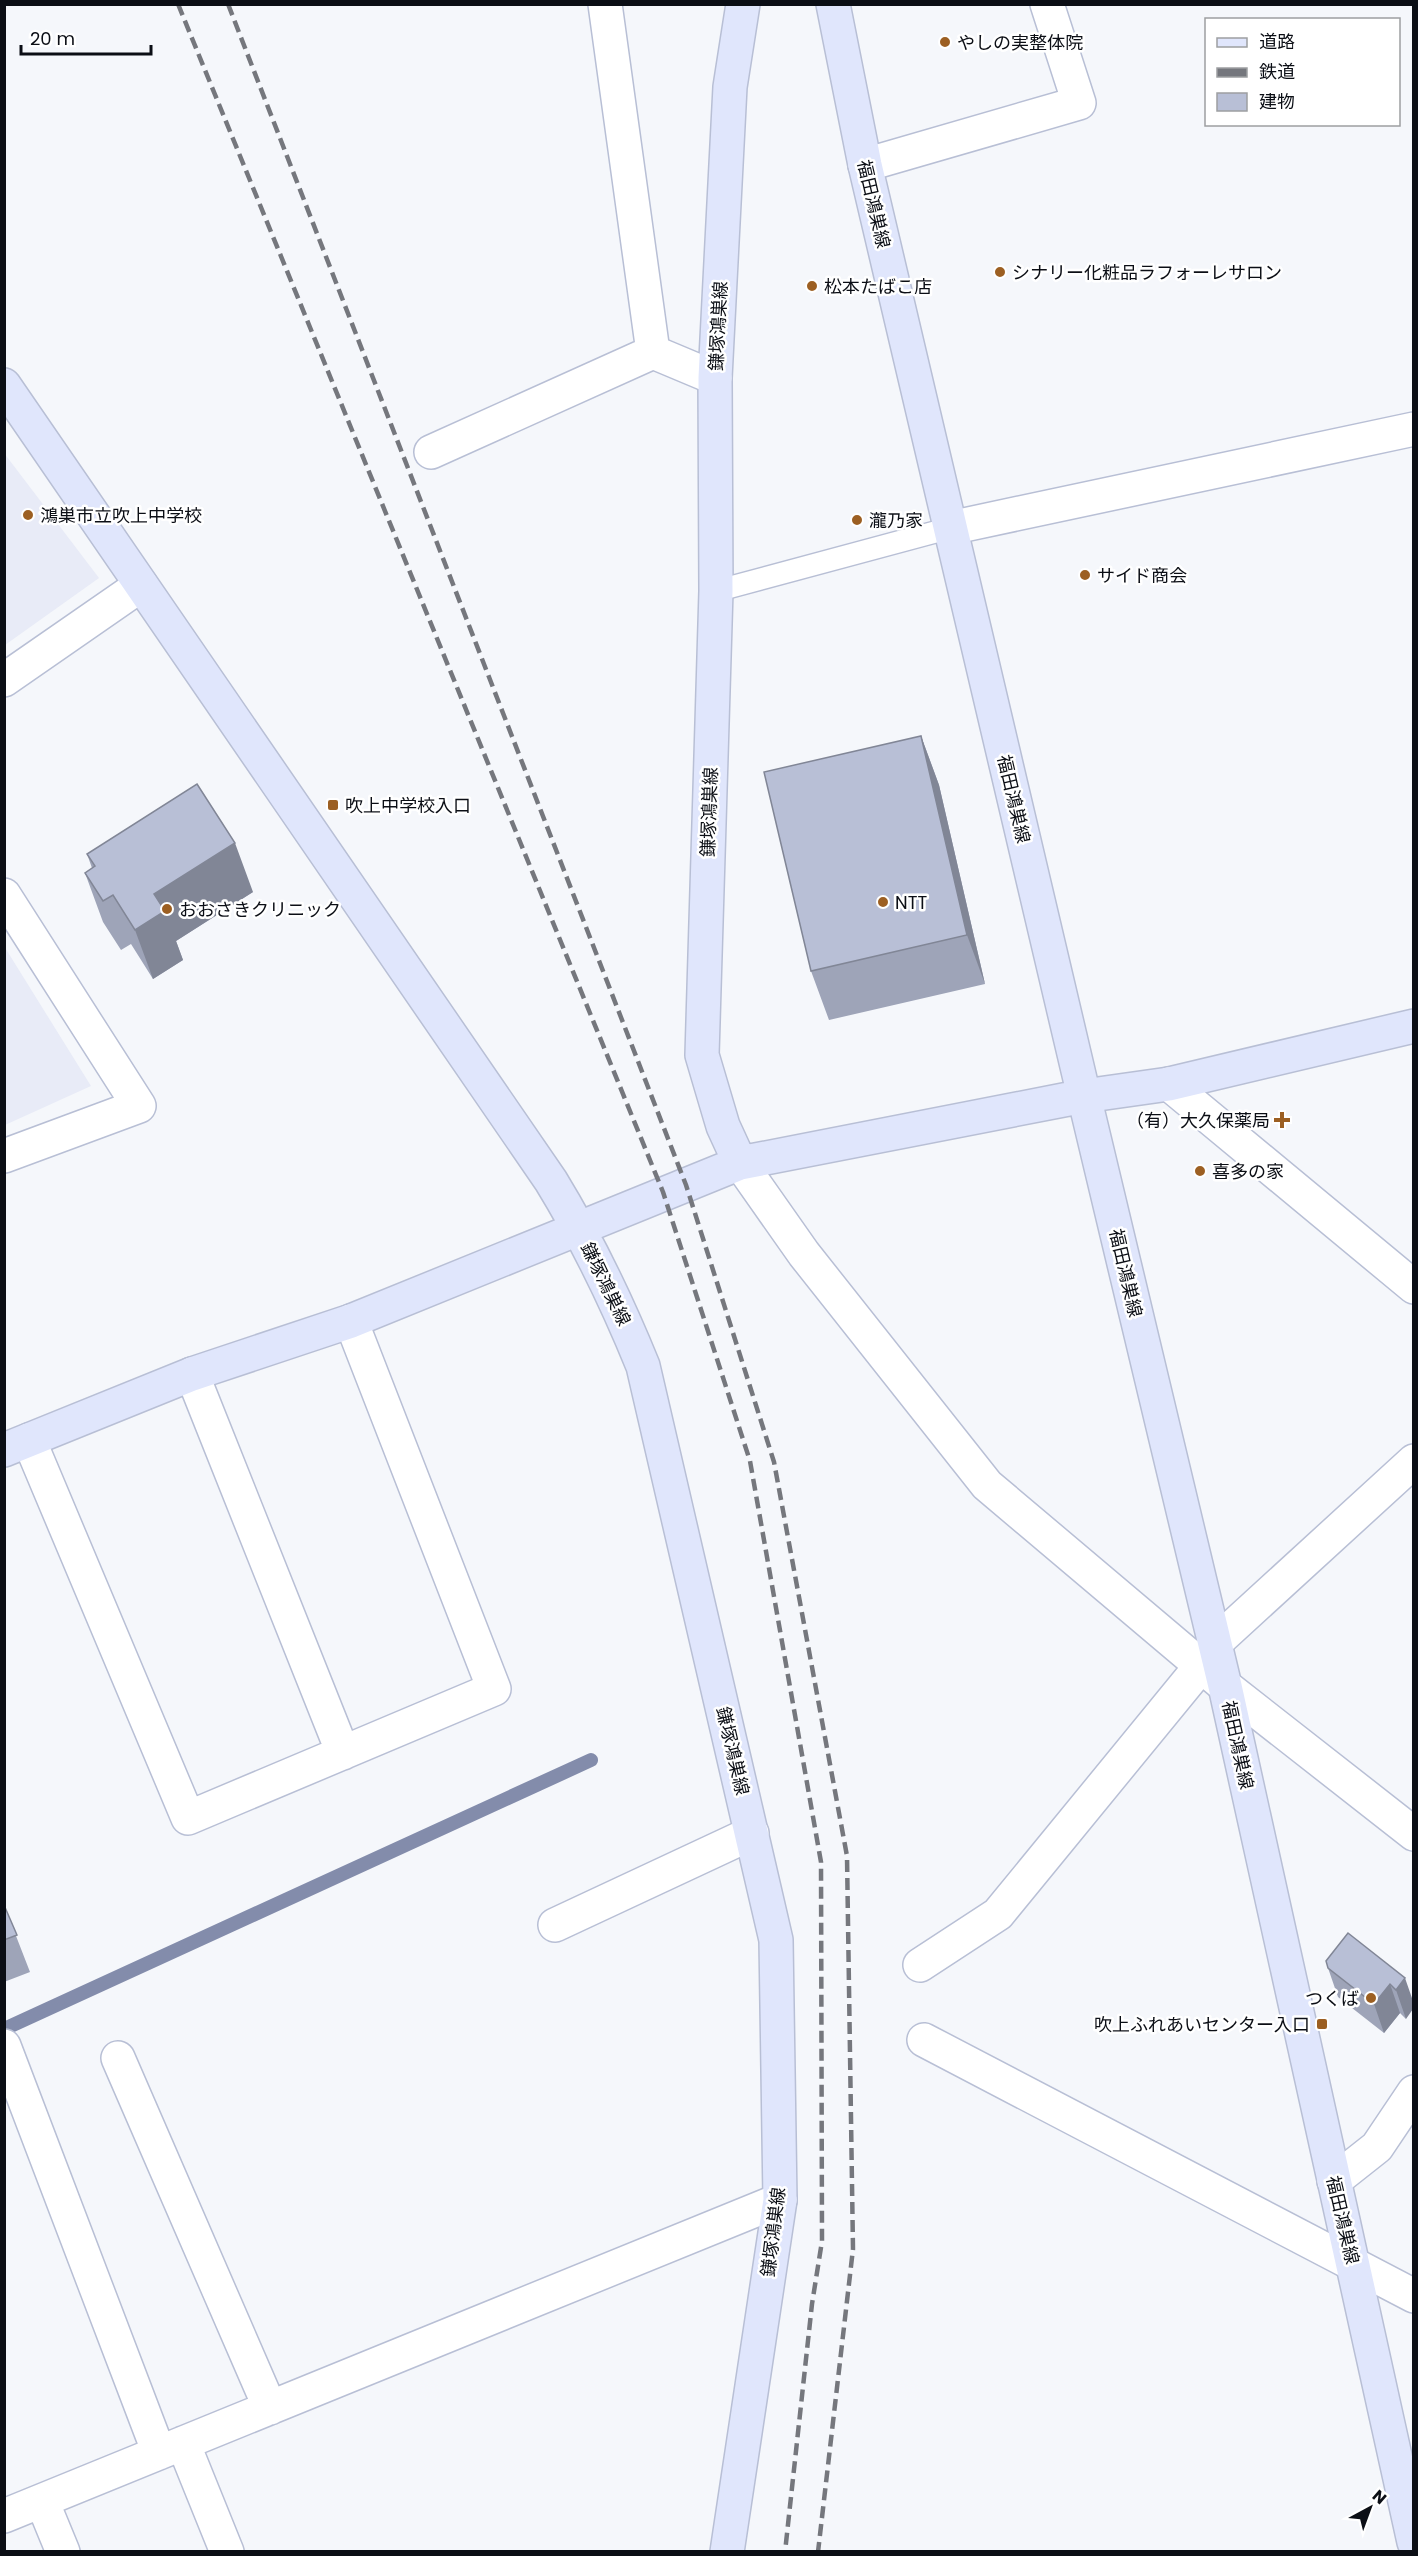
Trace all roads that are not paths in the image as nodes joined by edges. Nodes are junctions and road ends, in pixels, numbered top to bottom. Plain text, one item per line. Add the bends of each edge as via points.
1 (605, 4) edge
2 (742, 4) edge
3 (833, 4) edge
4 (1047, 4) edge
5 (865, 165) junction
6 (653, 352) junction
7 (715, 378) junction
8 (4, 385) edge
9 (1413, 429) edge
10 (431, 452) dead end
11 (950, 528) junction
12 (141, 585) junction
13 (716, 591) junction
14 (4, 680) edge
15 (4, 895) edge
16 (1413, 1026) edge
17 (1169, 1084) junction
18 (1084, 1096) junction
19 (4, 1156) edge
20 (740, 1163) junction
21 (579, 1227) junction
22 (1413, 1287) edge
23 (351, 1322) junction
24 (192, 1374) junction
25 (17, 1445) edge
26 (1413, 1461) edge
27 (1213, 1665) junction
28 (343, 1753) junction
29 (752, 1833) junction
30 (1413, 1834) edge
31 (555, 1925) dead end
32 (920, 1965) dead end
33 (924, 2040) dead end
34 (4, 2046) edge
35 (118, 2058) dead end
36 (1413, 2092) edge
37 (1334, 2181) junction
38 (780, 2200) junction
39 (1353, 2265) junction
40 (1413, 2296) edge
41 (270, 2408) junction
42 (171, 2448) junction
43 (42, 2501) junction
44 (4, 2516) edge
45 (1413, 2542) edge
46 (63, 2552) edge
47 (227, 2552) edge
48 (727, 2552) edge

1 - 6 street
2 - 7 main road, 鎌塚鴻巣線 via 730,87
3 - 5 main road, 福田鴻巣線
4 - 5 street via 1079,103
5 - 11 main road, 福田鴻巣線
6 - 7 street
6 - 10 street
7 - 13 main road, 鎌塚鴻巣線
8 - 12 main road
9 - 11 street
11 - 13 lane
11 - 18 main road, 福田鴻巣線
12 - 14 street
12 - 21 main road
13 - 20 main road, 鎌塚鴻巣線 via 702,1055 723,1126
15 - 19 street via 139,1106
16 - 17 main road
17 - 18 main road
17 - 22 street
18 - 20 main road
18 - 27 main road, 福田鴻巣線
20 - 21 main road, 鎌塚鴻巣線
20 - 27 street via 804,1254 987,1485
21 - 23 main road
21 - 29 main road, 鎌塚鴻巣線 via 644,1366
23 - 24 main road
23 - 28 street via 494,1689
24 - 25 main road
24 - 28 street
25 - 28 street via 188,1818
26 - 27 street
27 - 30 street
27 - 32 street via 998,1914
27 - 37 main road, 福田鴻巣線
29 - 31 street
29 - 38 main road, 鎌塚鴻巣線 via 776,1940
33 - 39 street
34 - 42 street
35 - 41 street
36 - 37 street via 1377,2147
37 - 39 main road, 福田鴻巣線
38 - 41 street
38 - 48 main road, 鎌塚鴻巣線
39 - 40 street
39 - 45 main road, 福田鴻巣線
41 - 42 street
42 - 43 street
42 - 47 street
43 - 44 street
43 - 46 street

